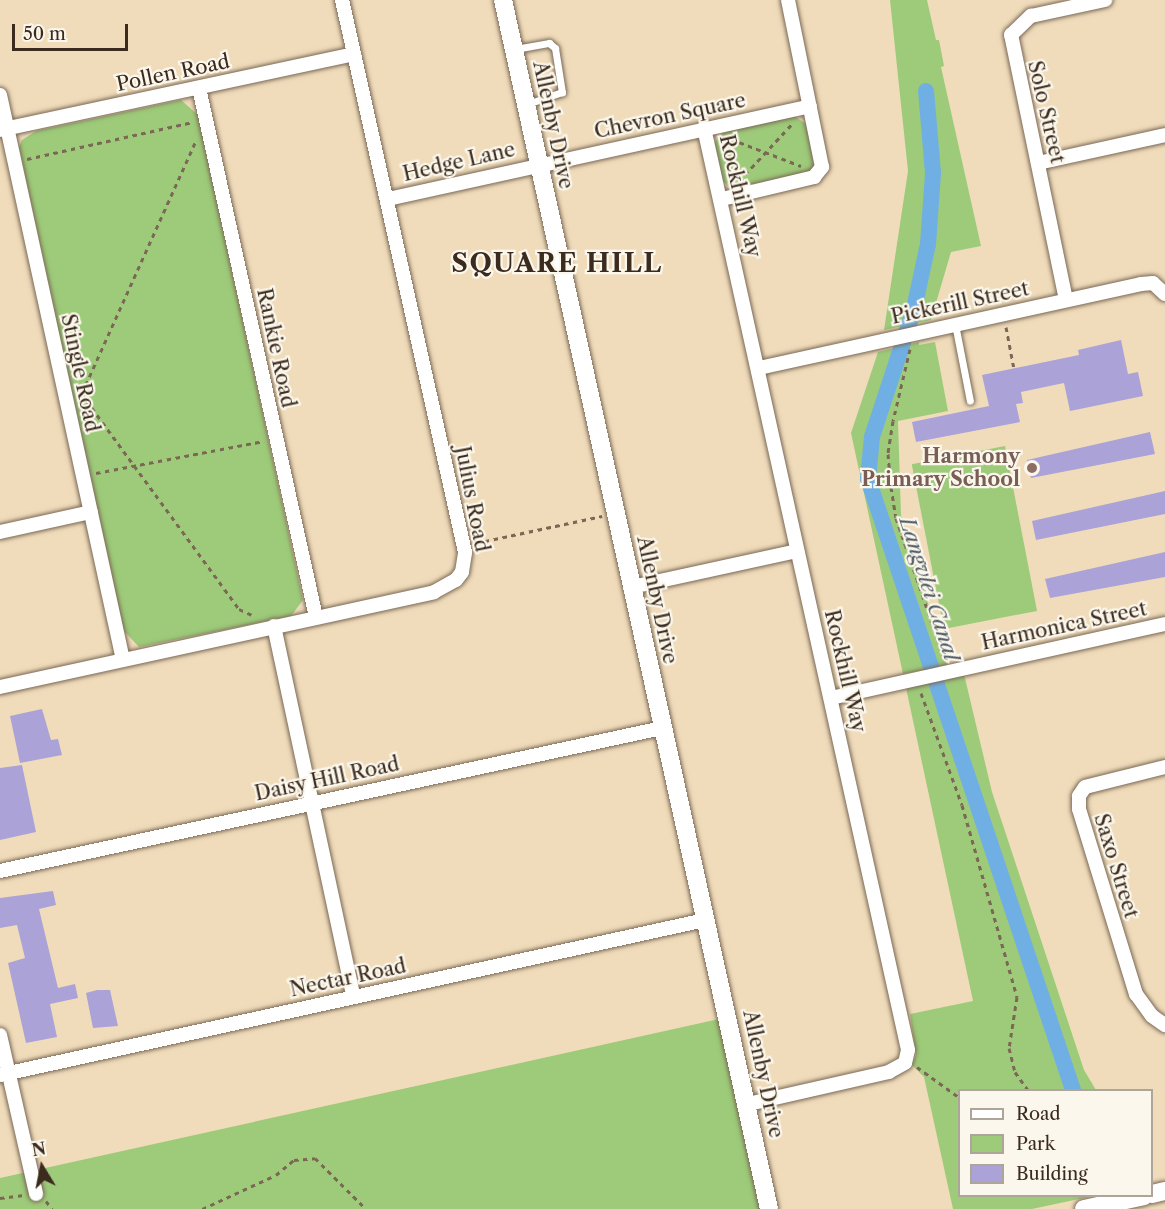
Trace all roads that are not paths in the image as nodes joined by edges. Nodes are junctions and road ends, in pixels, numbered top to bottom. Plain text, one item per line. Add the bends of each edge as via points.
1 (342, 0) edge
2 (503, 0) edge
3 (788, 0) edge
4 (1105, 0) edge
5 (514, 49) junction
6 (354, 54) junction
7 (199, 88) junction
8 (0, 95) edge
9 (525, 105) junction
10 (810, 106) junction
11 (704, 128) junction
12 (3, 129) edge
13 (1165, 135) edge
14 (1038, 163) junction
15 (538, 164) junction
16 (388, 199) junction
17 (722, 199) junction
18 (1165, 294) edge
19 (1065, 300) junction
20 (956, 324) junction
21 (759, 368) junction
22 (970, 401) dead end
23 (91, 512) junction
24 (0, 532) edge
25 (797, 551) junction
26 (632, 587) junction
27 (316, 617) junction
28 (1165, 624) edge
29 (274, 626) junction
30 (123, 660) junction
31 (0, 687) edge
32 (831, 698) junction
33 (662, 728) junction
34 (1165, 767) edge
35 (313, 801) junction
36 (0, 870) edge
37 (705, 920) junction
38 (353, 996) junction
39 (1165, 1025) edge
40 (0, 1035) edge
41 (4, 1074) edge
42 (748, 1104) junction
43 (36, 1194) road end
44 (1139, 1197) edge
45 (1090, 1208) edge
46 (769, 1209) edge

1 - 6 street, Julius Road
2 - 5 street, Allenby Drive
3 - 10 street
4 - 14 street, Solo Street via 1031,16 1011,34
5 - 9 street, Allenby Drive
5 - 9 lane via 549,44 555,48 562,92
6 - 7 street, Pollen Road
6 - 16 street, Julius Road
7 - 12 street, Pollen Road
7 - 27 street, Rankie Road
8 - 12 street, Stingle Road
9 - 15 street, Allenby Drive
10 - 11 street, Chevron Square
10 - 17 street via 823,159 820,173
11 - 15 street, Chevron Square
11 - 17 street, Rockhill Way
12 - 23 street, Stingle Road via 14,162
13 - 14 street
14 - 19 street, Solo Street
15 - 16 street, Hedge Lane
15 - 26 street, Allenby Drive
16 - 27 street, Julius Road via 463,542 462,572 446,587
17 - 21 street, Rockhill Way
18 - 19 street, Pickerill Street via 1153,283
19 - 20 street, Pickerill Street
20 - 21 street, Pickerill Street
20 - 22 lane
21 - 25 street, Rockhill Way
23 - 24 street
23 - 30 street, Stingle Road
25 - 26 street
25 - 32 street, Rockhill Way
26 - 33 street, Allenby Drive
27 - 29 street, Julius Road
28 - 32 street, Harmonica Street
29 - 30 street, Julius Road
29 - 35 street
30 - 31 street, Julius Road
32 - 42 street, Rockhill Way via 907,1044 906,1059 889,1072
33 - 35 street, Daisy Hill Road
33 - 37 street, Allenby Drive
34 - 39 street, Saxo Street via 1084,787 1079,808 1136,994 1152,1016
35 - 36 street, Daisy Hill Road
35 - 38 street
37 - 38 street, Nectar Road
37 - 42 street, Allenby Drive
38 - 41 street, Nectar Road
40 - 41 street
41 - 43 street
42 - 46 street, Allenby Drive
44 - 45 street

